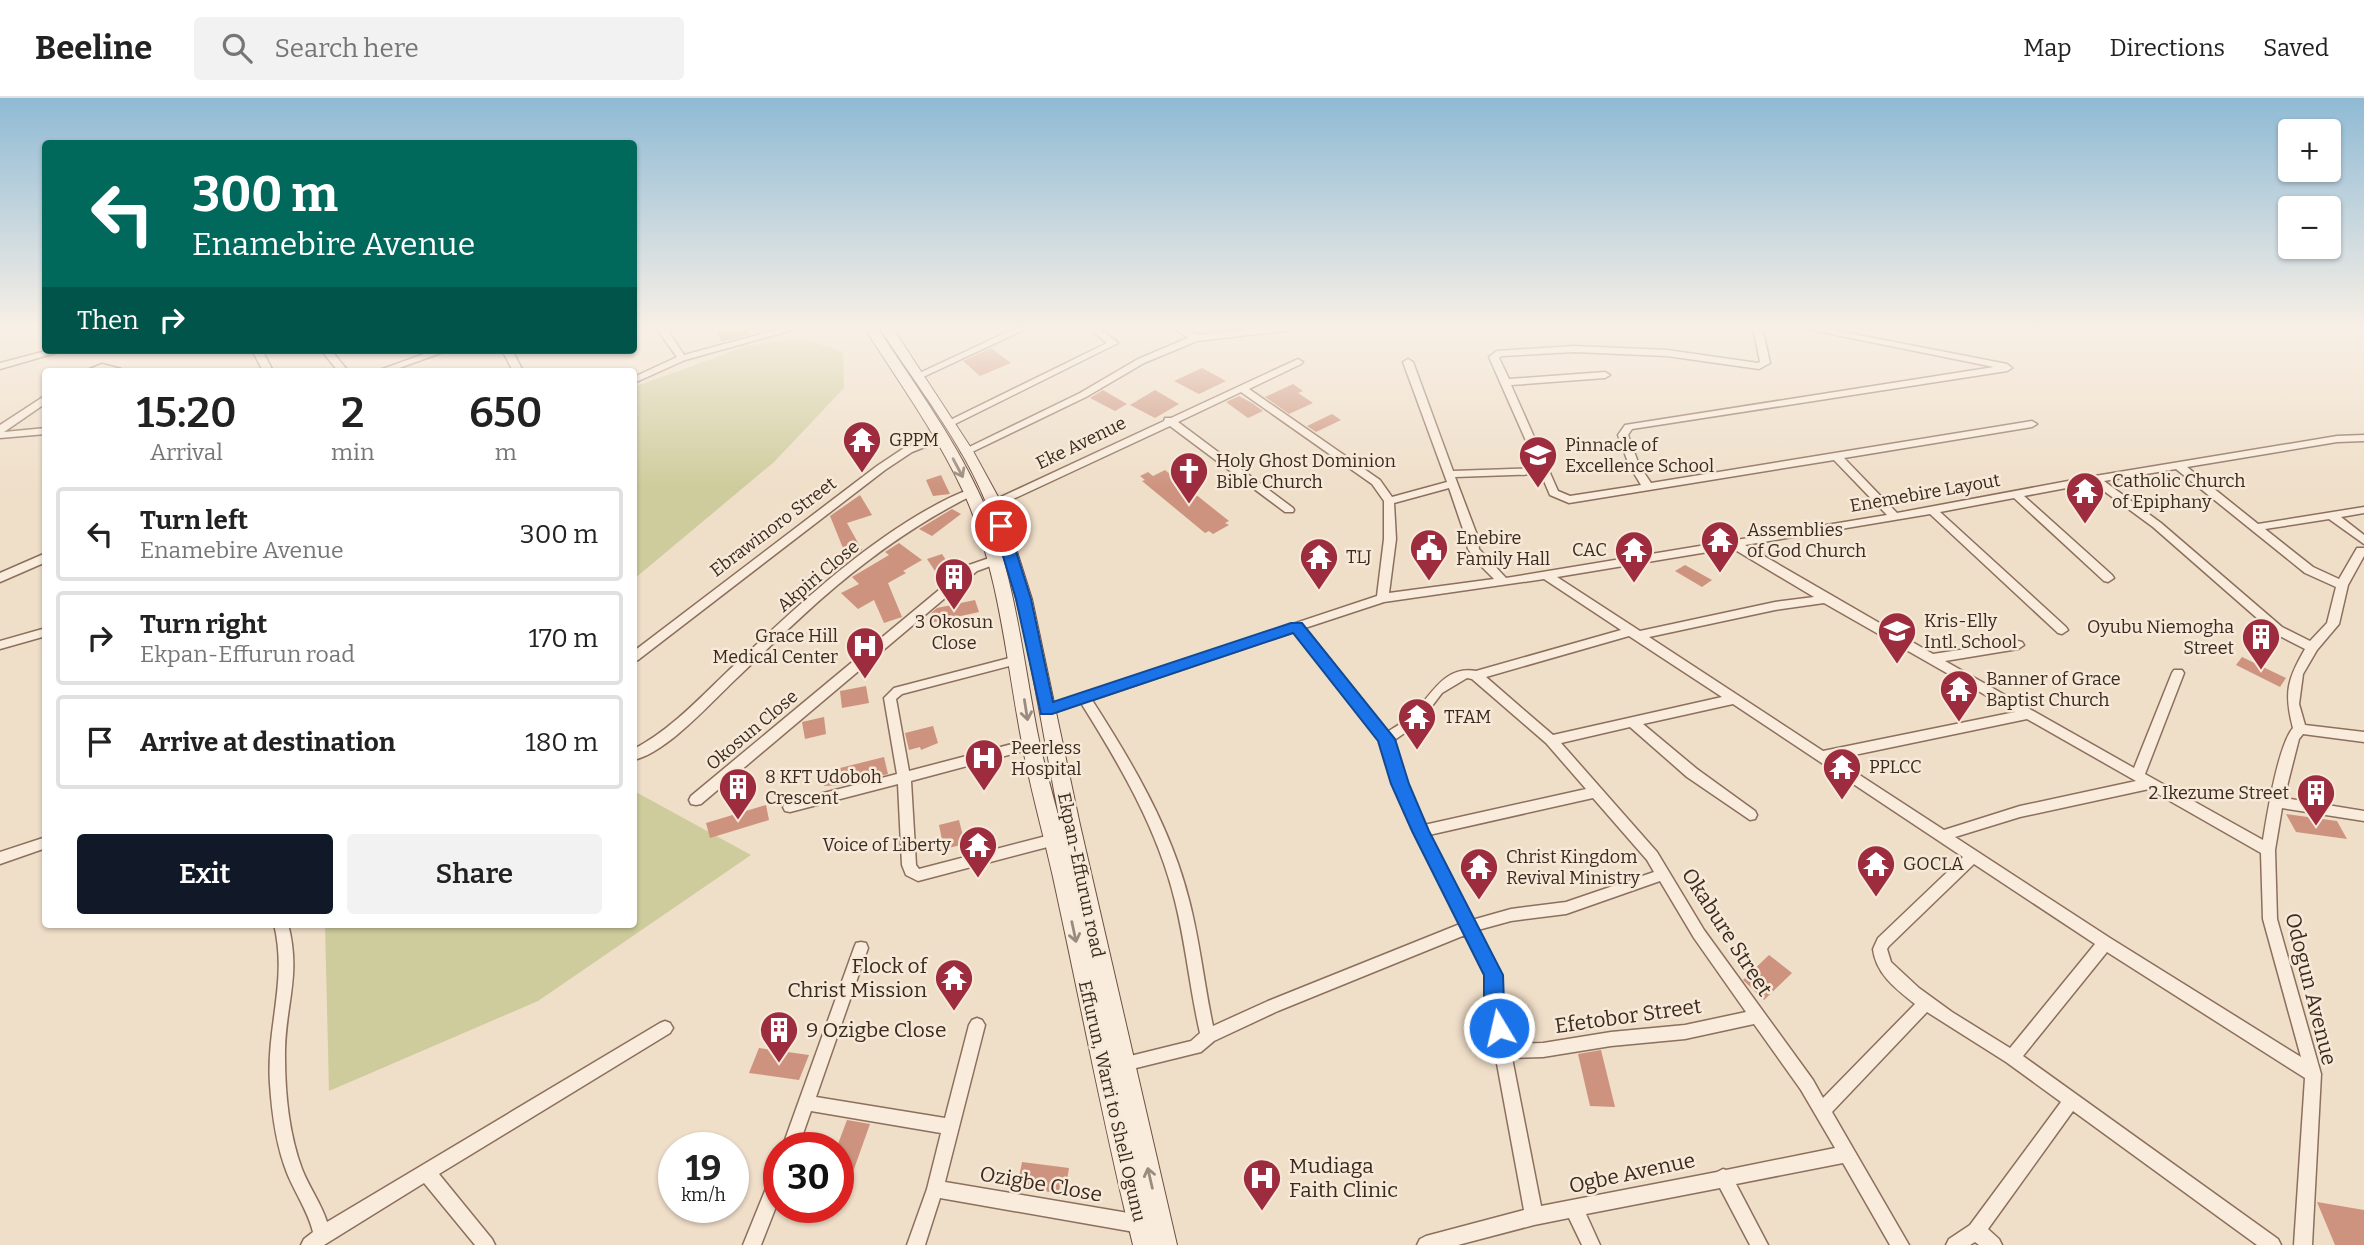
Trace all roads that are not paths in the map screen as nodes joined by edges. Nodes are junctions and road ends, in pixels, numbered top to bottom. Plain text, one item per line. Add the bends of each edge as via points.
1 (909, 381) edge
2 (920, 381) edge
3 (1041, 381) edge
4 (1108, 381) edge
5 (1257, 381) edge
6 (1415, 381) edge
7 (1528, 381) edge
8 (1925, 381) edge
9 (1507, 382) joint
10 (1241, 388) junction
11 (42, 401) edge
12 (1169, 420) junction
13 (2032, 424) dead end
14 (945, 430) junction
15 (42, 431) edge
16 (0, 432) edge
17 (2361, 439) edge
18 (966, 450) junction
19 (1836, 456) junction
20 (2179, 466) junction
21 (1544, 471) junction
22 (1450, 479) junction
23 (2095, 479) junction
24 (1647, 486) junction
25 (971, 492) junction
26 (2017, 495) junction
27 (1389, 501) junction
28 (994, 504) junction
29 (1289, 510) dead end
30 (2364, 510) edge
31 (1933, 511) junction
32 (2331, 515) junction
33 (1895, 517) junction
34 (2258, 527) junction
35 (1734, 543) junction
36 (2363, 546) edge
37 (42, 559) edge
38 (995, 560) junction
39 (1546, 575) junction
40 (0, 578) edge
41 (2108, 578) dead end
42 (1503, 582) junction
43 (2342, 585) junction
44 (1383, 598) junction
45 (1826, 599) junction
46 (1296, 626) junction
47 (2062, 631) dead end
48 (42, 633) edge
49 (1634, 634) junction
50 (2018, 645) dead end
51 (0, 646) edge
52 (2312, 647) junction
53 (637, 655) edge
54 (1930, 659) junction
55 (1017, 660) junction
56 (2178, 673) dead end
57 (1476, 675) junction
58 (1084, 698) junction
59 (1735, 698) junction
60 (1047, 710) junction
61 (2029, 714) junction
62 (1632, 722) junction
63 (2300, 729) junction
64 (2364, 737) edge
65 (1386, 739) junction
66 (1551, 740) junction
67 (1031, 744) junction
68 (637, 753) edge
69 (1823, 756) junction
70 (2138, 775) junction
71 (904, 778) junction
72 (2152, 783) junction
73 (1596, 792) junction
74 (696, 800) dead end
75 (2276, 802) junction
76 (790, 807) dead end
77 (1750, 815) dead end
78 (2364, 816) edge
79 (1420, 831) junction
80 (1942, 836) junction
81 (1054, 840) junction
82 (42, 843) edge
83 (2268, 850) junction
84 (1973, 856) junction
85 (0, 858) edge
86 (1664, 874) junction
87 (1468, 927) junction
88 (282, 928) edge
89 (2105, 943) junction
90 (861, 947) dead end
91 (1927, 1002) junction
92 (1757, 1016) junction
93 (977, 1025) dead end
94 (665, 1028) dead end
95 (1208, 1036) junction
96 (1503, 1051) junction
97 (2012, 1057) junction
98 (1124, 1064) junction
99 (2313, 1074) junction
100 (2071, 1101) junction
101 (808, 1103) junction
102 (1822, 1111) junction
103 (951, 1127) junction
104 (796, 1132) edge
105 (1848, 1154) junction
106 (426, 1172) junction
107 (1723, 1177) junction
108 (935, 1189) junction
109 (1573, 1209) junction
110 (1534, 1216) junction
111 (763, 1217) edge
112 (1140, 1224) junction
113 (1976, 1231) junction
114 (316, 1240) edge
115 (486, 1245) edge
116 (752, 1245) edge
117 (916, 1245) edge
118 (1144, 1245) edge
119 (1165, 1245) edge
120 (1426, 1245) edge
121 (1591, 1245) edge
122 (1759, 1245) edge
123 (1900, 1245) edge
124 (1955, 1245) edge
125 (1993, 1245) edge
126 (2272, 1245) edge
127 (2303, 1245) edge

1 - 14 main road, Effurun, Warri to Shell Ogunu
2 - 14 main road, Ekpan-Effurun road
3 - 14 street
4 - 18 street
5 - 10 street, Eke Avenue
6 - 22 street
7 - 9 street
8 - 24 street via 1629,426 1624,439
9 - 21 street
10 - 12 street, Eke Avenue
10 - 27 street via 1376,482
11 - 16 street
12 - 28 street, Eke Avenue
12 - 29 street
13 - 19 street
14 - 18 main road, Ekpan-Effurun road
14 -> 25 main road, Effurun, Warri to Shell Ogunu
14 - 53 street, Ebrawinoro Street via 881,468
15 - 16 street
17 - 20 street, Enemebire Layout
18 - 28 main road, Ekpan-Effurun road
19 - 24 street
19 - 33 street
20 - 23 street, Enemebire Layout
20 - 34 street
21 - 22 street
21 - 24 street via 1554,493 1569,500
22 - 27 street
22 - 42 street via 1476,555
23 - 26 street, Enemebire Layout
23 - 52 street via 2157,525 2269,624
25 - 38 main road, Effurun, Warri to Shell Ogunu
25 - 68 street, Akpiri Close via 934,508 868,556 687,717
26 - 31 street, Enemebire Layout
26 - 41 street
27 - 44 street
28 - 60 main road, Ekpan-Effurun road via 1024,599
30 - 32 street
31 - 33 street, Enemebire Layout
31 - 47 street
32 - 34 street
32 - 36 street
33 - 35 street, Enemebire Layout
34 - 43 street via 2309,570
35 - 39 street, Enemebire Layout
35 - 45 street
36 - 43 street
37 - 40 street
38 - 55 main road, Effurun, Warri to Shell Ogunu
38 - 74 street, Okosun Close via 973,568
39 - 42 street, Enemebire Layout
39 - 49 street
42 - 44 street, Enemebire Layout
43 - 52 street via 2333,624
44 - 46 street, Enemebire Layout
45 - 49 street
45 - 54 street
46 - 58 street, Enemebire Layout
46 - 65 street
48 - 51 street
49 - 57 street
49 - 59 street
50 - 54 street
52 - 63 street via 2297,674 2293,704
54 - 61 street
55 -> 67 main road, Effurun, Warri to Shell Ogunu
55 - 71 street via 890,698
56 - 70 street
57 - 65 street via 1465,673 1452,679 1415,720
57 - 66 street, Okabure Street
58 - 60 street, Enemebire Layout
58 - 95 street via 1133,776 1163,846 1181,898
59 - 62 street
59 - 69 street
60 - 98 main road, Ekpan-Effurun road
61 - 69 street
61 - 70 street
62 - 66 street
62 - 77 street
63 - 64 street
63 - 75 street, Odogun Avenue via 2292,737
65 - 79 street
66 - 73 street, Okabure Street
67 - 71 street
67 - 81 main road, Effurun, Warri to Shell Ogunu
69 - 80 street
70 - 72 street
71 - 76 street
71 - 81 street via 909,865 918,875
72 - 80 street via 2071,799
72 - 83 street
73 - 79 street
73 - 86 street, Okabure Street
75 - 78 street
75 - 83 street, Odogun Avenue
79 - 87 street
80 - 84 street
81 -> 112 main road, Effurun, Warri to Shell Ogunu
82 - 85 street
83 - 99 street, Odogun Avenue via 2270,919
84 - 89 street
84 - 91 street via 1880,949 1886,968
86 - 87 street via 1566,908 1511,915
86 - 92 street, Okabure Street via 1699,934
87 - 95 street
87 - 96 street via 1493,975
88 - 114 street via 288,970 276,1070 291,1162 320,1222
89 - 97 street
89 - 99 street
90 - 101 street
91 - 97 street
91 - 102 street
92 - 96 street, Efetobor Street via 1685,1032
92 - 102 street, Okabure Street
93 - 103 street
94 - 106 street
95 - 98 street via 1195,1047
96 - 110 street
97 - 100 street
119 -> 98 main road, Ekpan-Effurun road
99 - 127 street, Odogun Avenue
100 - 113 street
100 - 126 street
101 - 103 street
101 - 104 street
102 - 105 street, Okabure Street
103 - 108 street
105 - 107 street, Ogbe Avenue
105 - 123 street, Okabure Street
106 - 114 street
106 - 115 street
107 - 109 street, Ogbe Avenue
107 - 122 street
108 - 112 street, Ozigbe Close
108 - 117 street
109 - 110 street, Ogbe Avenue
109 - 121 street
110 - 120 street, Ogbe Avenue
111 - 116 street
112 - 118 main road, Effurun, Warri to Shell Ogunu
113 - 124 street
113 - 125 street

